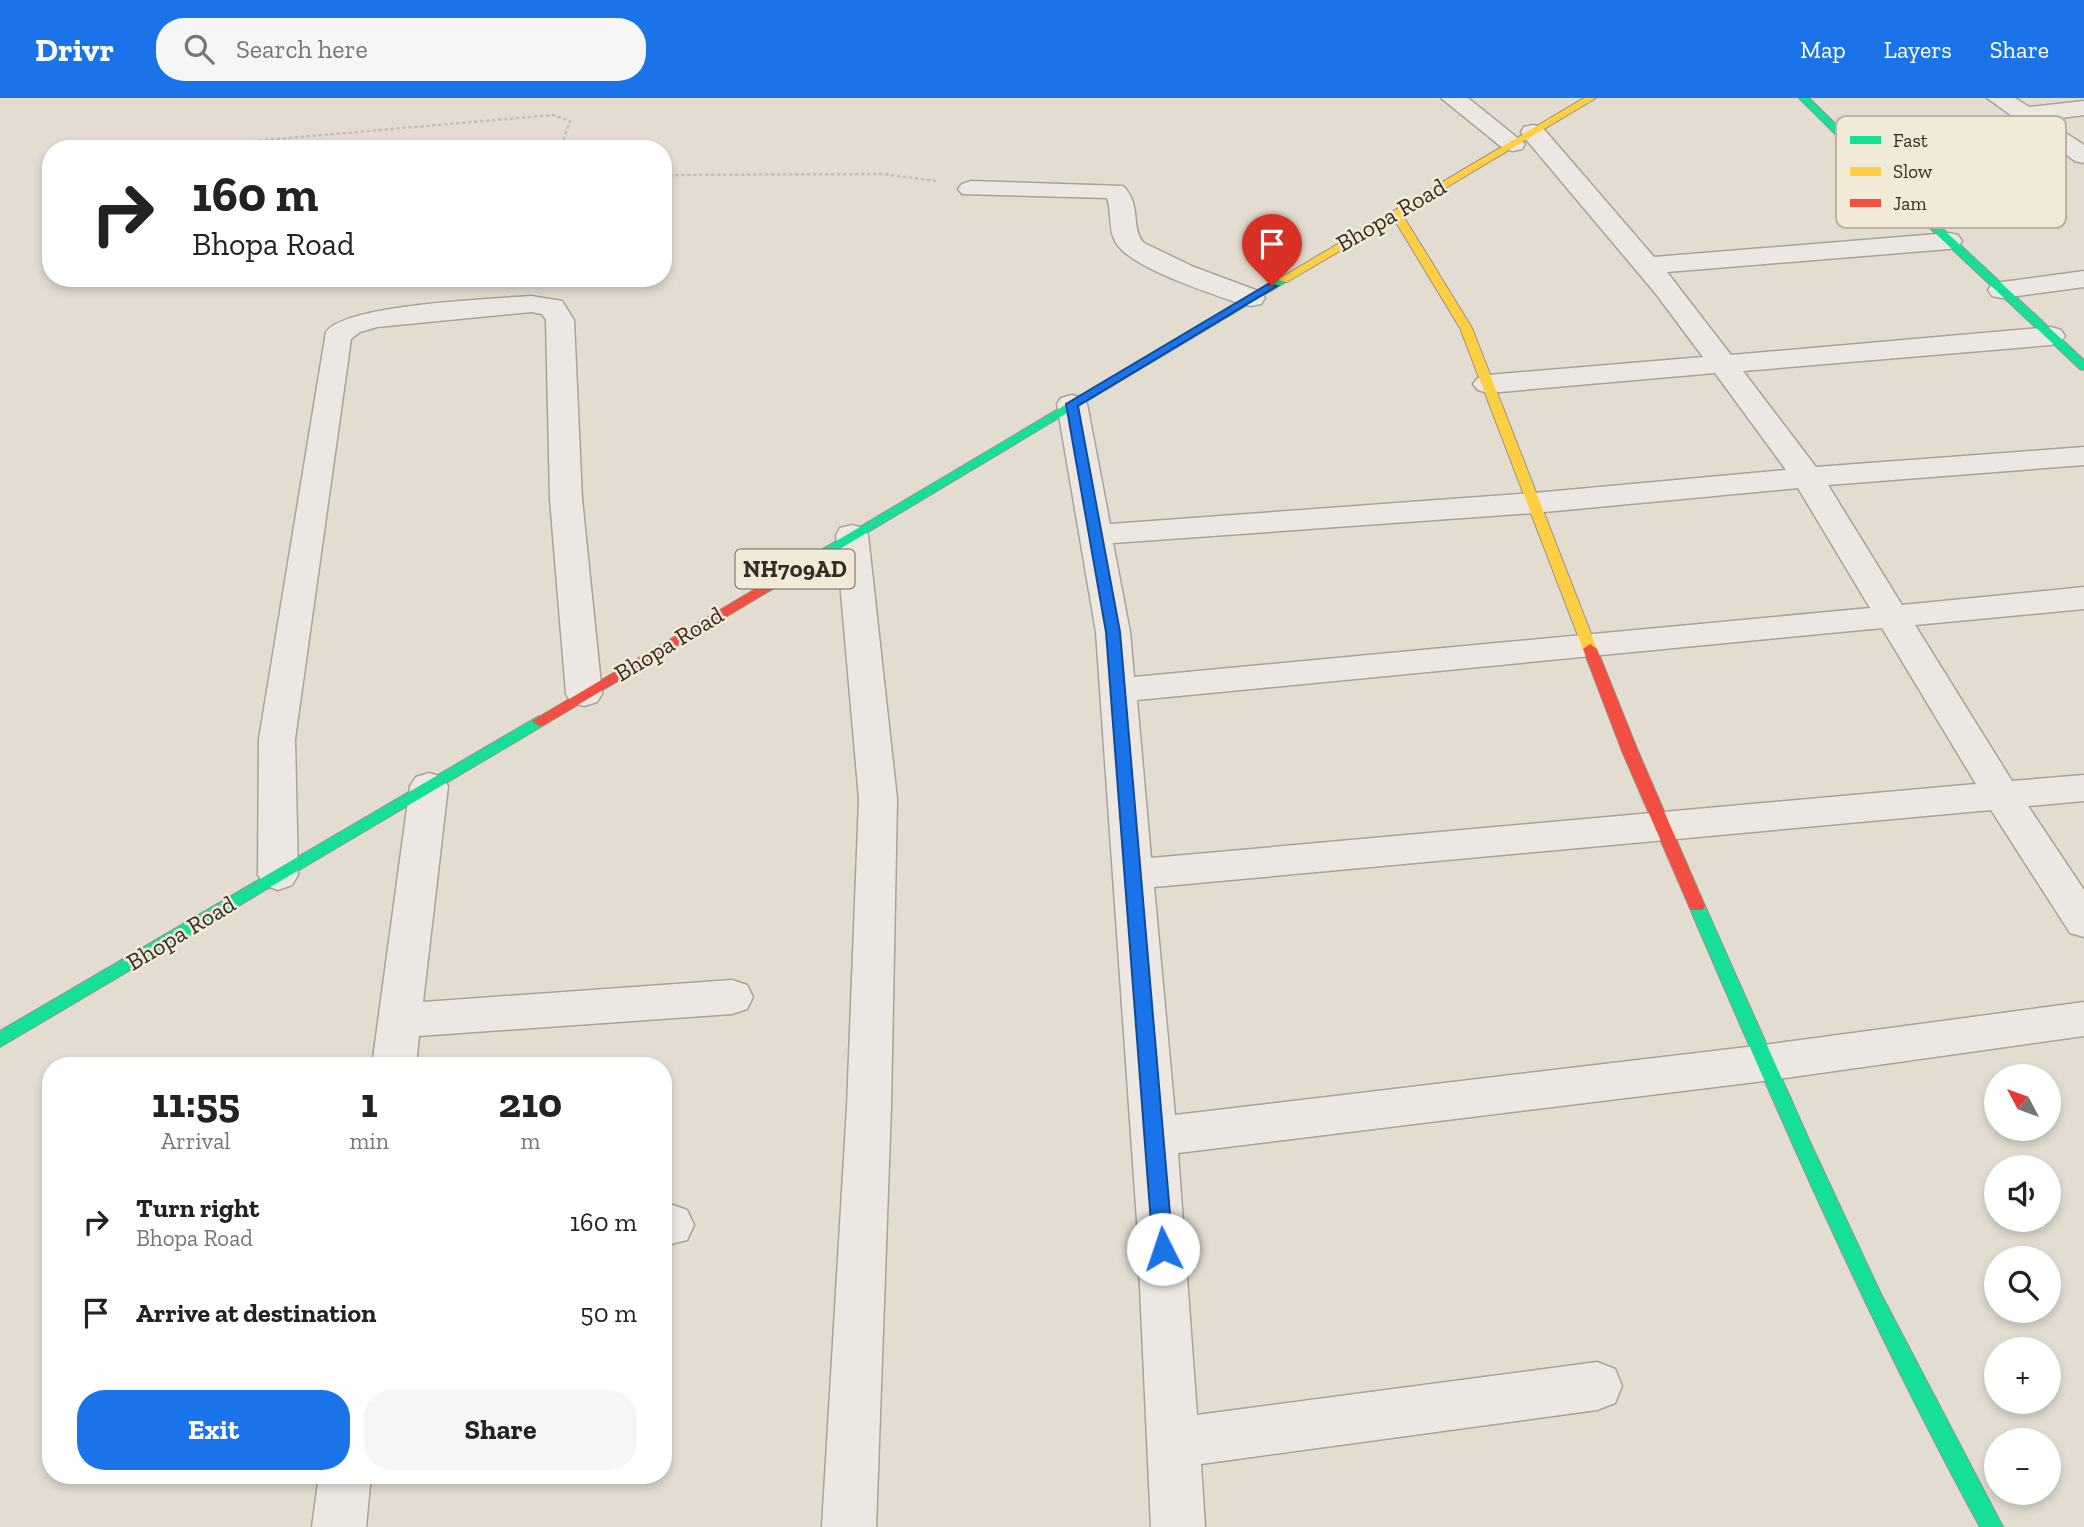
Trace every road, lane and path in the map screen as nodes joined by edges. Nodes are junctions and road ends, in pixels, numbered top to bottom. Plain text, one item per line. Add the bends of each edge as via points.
1 (1453, 98) edge
2 (1591, 98) edge
3 (1804, 98) edge
4 (1999, 98) edge
5 (2084, 108) edge
6 (2025, 115) joint
7 (1836, 130) edge
8 (1523, 138) junction
9 (265, 140) edge
10 (563, 140) edge
11 (2066, 143) edge
12 (2084, 156) edge
13 (672, 175) edge
14 (971, 189) joint
15 (1396, 213) junction
16 (1936, 228) edge
17 (1949, 241) junction
18 (1647, 266) junction
19 (2084, 279) edge
20 (2002, 290) junction
21 (1251, 298) junction
22 (2051, 336) junction
23 (1723, 364) junction
24 (2084, 366) edge
25 (1488, 384) junction
26 (1072, 404) junction
27 (2084, 456) edge
28 (1807, 477) junction
29 (1534, 503) junction
30 (852, 535) junction
31 (1095, 535) junction
32 (2084, 598) edge
33 (1891, 617) junction
34 (1589, 646) junction
35 (1117, 690) junction
36 (584, 694) junction
37 (429, 786) junction
38 (2084, 788) edge
39 (2001, 795) junction
40 (1662, 826) junction
41 (1132, 874) junction
42 (278, 875) junction
43 (2084, 922) edge
44 (732, 997) dead end
45 (2084, 1019) edge
46 (400, 1020) junction
47 (0, 1040) edge
48 (395, 1057) edge
49 (1764, 1063) junction
50 (1153, 1137) junction
51 (1597, 1386) dead end
52 (1173, 1443) junction
53 (344, 1484) edge
54 (339, 1527) edge
55 (849, 1527) edge
56 (1178, 1527) edge
57 (1992, 1527) edge

1 - 8 street
2 - 8 main road, Bhopa Road / NH709AD
3 - 7 main road
4 - 6 street
5 - 6 street
8 - 15 main road, Bhopa Road / NH709AD
8 - 18 street
9 - 10 path via 553,115 570,121
11 - 12 street
13 - 14 path via 906,175
14 - 21 street via 1114,191 1120,197 1128,242 1136,249
15 - 21 main road, Bhopa Road / NH709AD
15 - 25 main road via 1466,328
16 - 17 main road
17 - 18 street
17 - 20 main road
18 - 23 street
19 - 20 street
20 - 22 main road
21 - 26 main road, Bhopa Road / NH709AD
22 - 23 street
22 - 24 main road
23 - 25 street
23 - 28 street
25 - 29 main road
26 - 30 main road, Bhopa Road / NH709AD
26 - 31 street
27 - 28 street
28 - 29 street
28 - 33 street
29 - 31 street
29 - 34 main road
30 - 36 main road, Bhopa Road / NH709AD
30 - 55 street via 878,799
31 - 35 street via 1113,632
32 - 33 street
33 - 34 street
33 - 39 street
34 - 35 street
34 - 40 main road
35 - 41 street
36 - 37 main road, Bhopa Road / NH709AD
36 - 42 street via 566,499 557,312 531,304 376,318 350,326 337,339 277,739
37 - 42 main road, Bhopa Road / NH709AD
37 - 46 street
38 - 39 street
39 - 40 street
39 - 43 street
40 - 41 street
40 - 49 main road
41 - 50 street
42 - 47 main road, Bhopa Road / NH709AD
44 - 46 street
45 - 49 street
46 - 48 street
49 - 50 street
49 - 57 main road via 1937,1431
50 - 52 street
51 - 52 street
52 - 56 street
53 - 54 street

